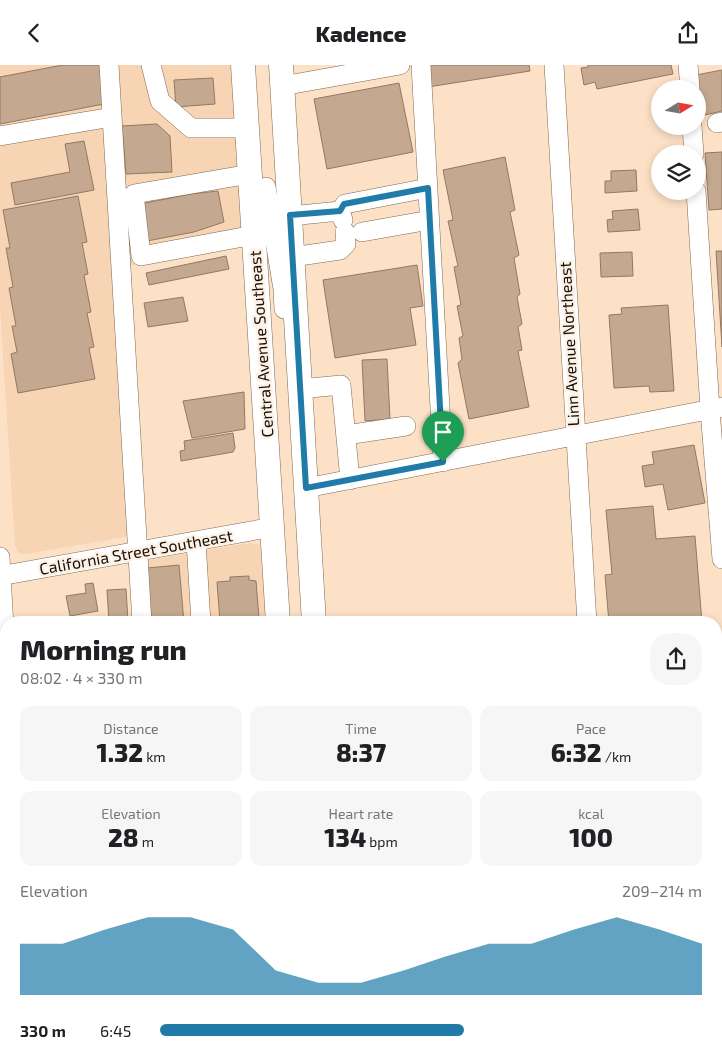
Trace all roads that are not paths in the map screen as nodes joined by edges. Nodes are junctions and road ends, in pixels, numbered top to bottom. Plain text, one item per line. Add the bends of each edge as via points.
1 (109, 65) edge
2 (151, 65) edge
3 (243, 65) edge
4 (400, 65) edge
5 (421, 65) edge
6 (554, 65) edge
7 (688, 65) edge
8 (282, 75) edge
9 (689, 80) edge
10 (112, 117) junction
11 (247, 128) junction
12 (0, 136) edge
13 (258, 180) junction
14 (428, 188) junction
15 (697, 200) edge
16 (290, 215) junction
17 (430, 220) junction
18 (348, 224) junction
19 (254, 235) junction
20 (292, 257) junction
21 (300, 389) junction
22 (716, 409) edge
23 (406, 426) dead end
24 (346, 435) junction
25 (574, 437) junction
26 (443, 462) junction
27 (350, 480) junction
28 (306, 488) junction
29 (273, 527) junction
30 (196, 541) junction
31 (138, 551) junction
32 (0, 557) edge
33 (722, 559) edge
34 (1, 576) edge
35 (3, 616) edge
36 (142, 616) edge
37 (201, 616) edge
38 (278, 616) edge
39 (303, 616) edge
40 (314, 616) edge
41 (587, 616) edge

1 - 10 street
2 - 11 street via 160,101 191,128
3 - 11 main road, Central Avenue Southeast
4 - 8 street
5 - 14 street
6 - 25 street, Linn Avenue Northeast
7 - 9 street
8 - 16 main road
10 - 12 street
10 - 31 street
11 - 13 main road, Central Avenue Southeast
13 - 19 main road, Central Avenue Southeast
13 - 19 street via 134,194 140,257
13 - 39 street via 283,289
14 - 17 street
14 - 18 street via 344,204
15 - 22 street
16 - 18 street
16 - 20 main road
17 - 18 street
17 - 26 street
18 - 20 street via 346,244 340,250
19 - 29 main road, Central Avenue Southeast
20 - 21 main road
21 - 24 street via 341,385
21 - 28 main road
22 - 25 street
22 - 33 street
23 - 24 street
24 - 27 street
25 - 26 street
25 - 41 street, Linn Avenue Northeast
26 - 27 street
27 - 28 street
28 - 40 main road
29 - 30 street, California Street Southeast
29 - 38 main road, Central Avenue Southeast
30 - 31 street, California Street Southeast
30 - 37 street
31 - 34 street, California Street Southeast
31 - 36 street
32 - 34 street
34 - 35 street

